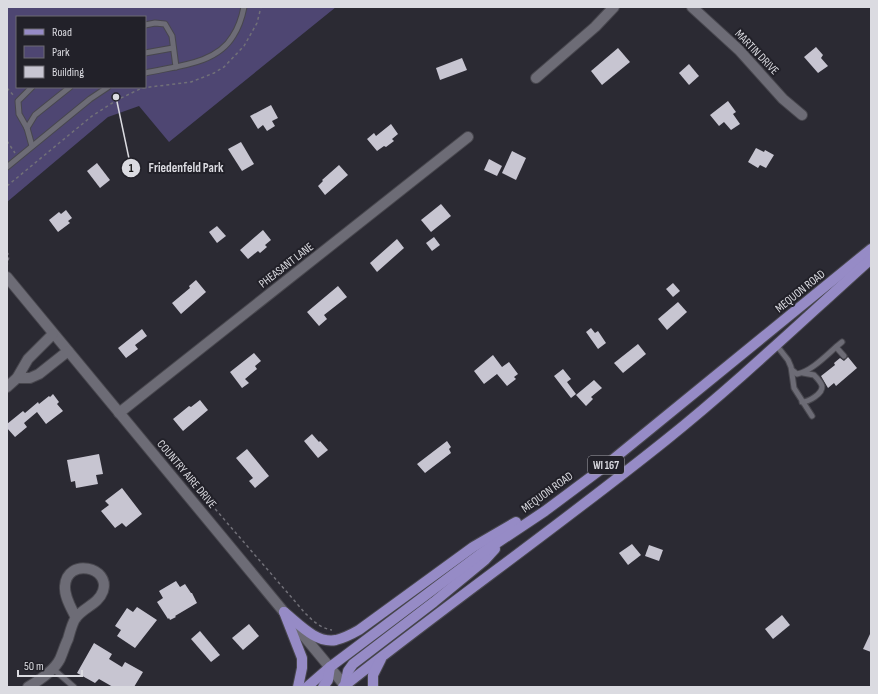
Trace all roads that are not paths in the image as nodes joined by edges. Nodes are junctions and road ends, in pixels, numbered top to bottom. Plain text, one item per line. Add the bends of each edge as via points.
1 (244, 7) edge
2 (614, 7) edge
3 (692, 7) edge
4 (146, 25) edge
5 (173, 48) junction
6 (146, 53) edge
7 (176, 67) junction
8 (146, 73) edge
9 (536, 78) dead end
10 (31, 88) edge
11 (69, 88) edge
12 (106, 88) edge
13 (802, 115) dead end
14 (27, 128) junction
15 (468, 137) dead end
16 (32, 146) junction
17 (7, 167) edge
18 (871, 249) edge
19 (871, 259) edge
20 (9, 274) edge
21 (54, 334) junction
22 (842, 342) dead end
23 (777, 346) junction
24 (836, 347) junction
25 (68, 351) junction
26 (844, 356) dead end
27 (792, 370) junction
28 (803, 373) junction
29 (17, 378) junction
30 (7, 388) edge
31 (802, 402) junction
32 (120, 414) junction
33 (812, 416) dead end
34 (539, 515) junction
35 (505, 537) junction
36 (284, 612) junction
37 (76, 618) junction
38 (382, 656) junction
39 (52, 668) junction
40 (330, 668) junction
41 (345, 686) edge
42 (28, 687) edge
43 (74, 687) edge
44 (298, 687) edge
45 (307, 687) edge
46 (323, 687) edge
47 (373, 687) edge

1 - 7 lane via 233,37 223,48 202,61
2 - 9 street via 595,27
3 - 13 street, MARTIN DRIVE via 740,50 783,99
4 - 5 lane via 165,24 172,36
5 - 6 lane
5 - 7 lane
7 - 8 lane
10 - 14 lane via 18,101 19,114
11 - 14 lane via 34,115
12 - 16 lane
14 - 16 lane
15 - 32 street, PHEASANT LANE
16 - 17 lane
18 - 34 main road, MEQUON ROAD / WI 167 via 612,460
19 - 23 main road, MEQUON ROAD / WI 167
20 - 21 street, COUNTRY AIRE DRIVE
21 - 25 street, COUNTRY AIRE DRIVE
21 - 29 street via 28,359
22 - 24 lane
23 - 27 lane
23 - 38 main road, MEQUON ROAD / WI 167 via 611,484
24 - 26 lane
24 - 28 lane
25 - 29 street via 39,374 30,378
25 - 32 street, COUNTRY AIRE DRIVE
27 - 28 lane via 797,374
27 - 31 lane via 794,388
28 - 31 lane via 814,375 822,387 821,392 807,402
29 - 30 street
31 - 33 lane
32 - 36 street, COUNTRY AIRE DRIVE
34 - 35 main road, MEQUON ROAD / WI 167
34 - 36 main road via 518,521 473,547 359,630 344,637 323,640
35 - 40 main road, MEQUON ROAD / WI 167
35 - 41 main road via 485,560 354,664 348,671
36 - 40 street, COUNTRY AIRE DRIVE
36 - 44 main road via 302,658
37 - 37 street via 98,600 104,590 102,578 94,570 85,567 76,569 68,576 64,586
37 - 39 street via 59,660
38 - 41 main road, MEQUON ROAD / WI 167
38 - 47 main road via 373,675
39 - 42 street via 46,676
39 - 43 lane
40 - 41 street, COUNTRY AIRE DRIVE
40 - 45 main road, MEQUON ROAD / WI 167
40 - 46 main road via 328,680

